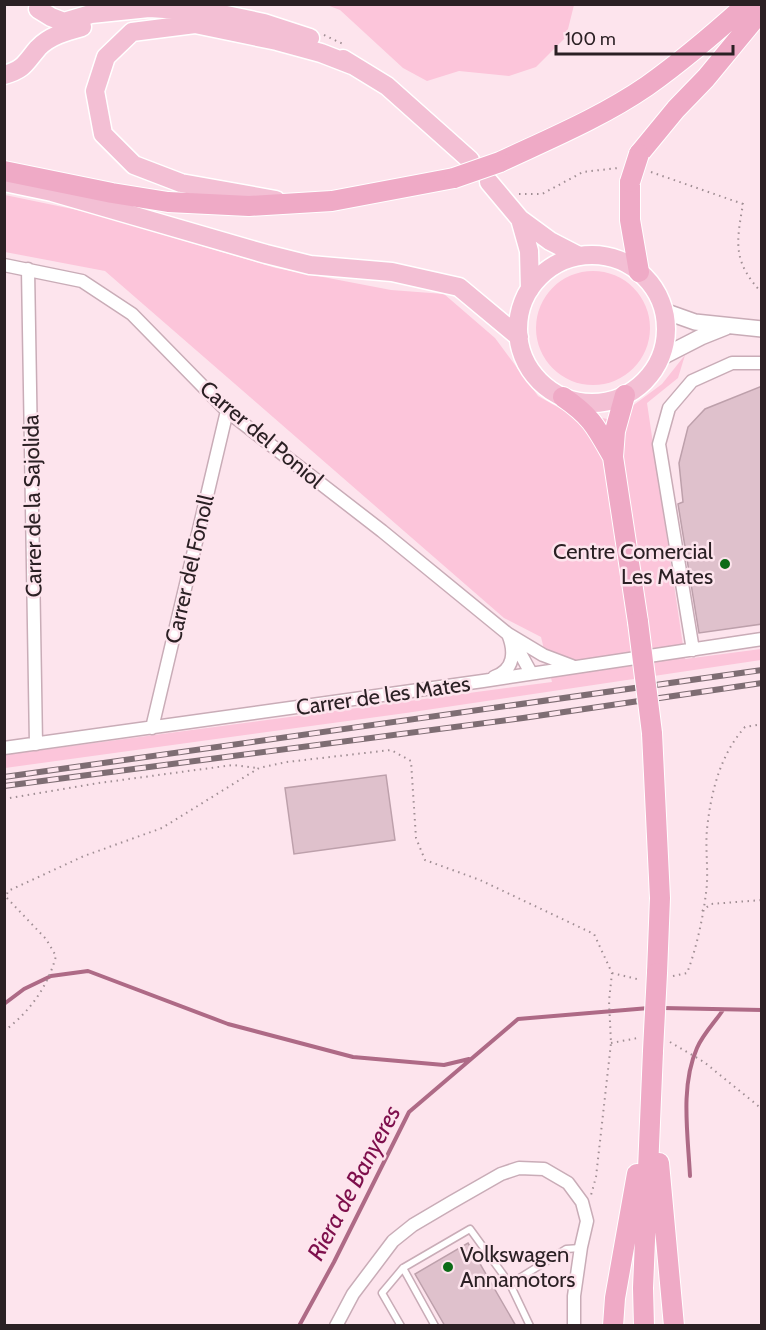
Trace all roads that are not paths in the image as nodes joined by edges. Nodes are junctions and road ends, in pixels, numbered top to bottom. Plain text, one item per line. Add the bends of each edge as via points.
1 (747, 4) edge
2 (36, 7) edge
3 (762, 10) edge
4 (38, 48) junction
5 (321, 53) junction
6 (352, 64) junction
7 (4, 75) edge
8 (470, 160) dead end
9 (4, 171) edge
10 (4, 182) edge
11 (489, 182) dead end
12 (295, 204) junction
13 (519, 219) junction
14 (579, 256) junction
15 (4, 265) edge
16 (28, 269) junction
17 (639, 272) junction
18 (530, 289) junction
19 (664, 311) junction
20 (729, 326) junction
21 (762, 329) edge
22 (519, 337) junction
23 (660, 358) junction
24 (762, 363) edge
25 (625, 395) junction
26 (563, 397) junction
27 (227, 411) junction
28 (613, 457) junction
29 (508, 634) junction
30 (762, 639) edge
31 (693, 650) junction
32 (572, 666) junction
33 (531, 673) junction
34 (483, 681) junction
35 (152, 728) junction
36 (36, 744) junction
37 (4, 748) edge
38 (652, 1083) junction
39 (581, 1247) junction
40 (403, 1268) junction
41 (510, 1284) junction
42 (336, 1326) edge
43 (401, 1326) edge
44 (435, 1326) edge
45 (530, 1326) edge
46 (574, 1326) edge
47 (613, 1326) edge
48 (644, 1326) edge
49 (674, 1326) edge

1 - 12 highway, bridge via 646,87 574,128 500,162 454,178 332,201
2 - 4 main road via 42,29
2 - 6 main road via 64,22 91,14 149,8 212,12 264,23 310,39
3 - 17 highway via 676,109 635,168 630,220
4 - 5 main road via 66,31 150,17 198,18 254,26
4 - 7 main road via 29,62
5 - 6 main road
5 - 12 main road via 195,24 132,32 106,57 95,91 103,134 134,165 181,183
6 - 8 main road via 387,86
9 - 12 highway via 168,202
10 - 22 main road via 310,265 392,272 459,287
11 - 13 main road
13 - 14 main road
13 - 18 main road via 529,251
14 - 17 main road via 611,257
14 - 18 main road via 551,267
15 - 16 street, Carrer del Poniol
16 - 27 street, Carrer del Poniol via 82,280 132,314
16 - 36 street, Carrer de la Sajolida
17 - 19 main road via 657,293
18 - 22 main road via 521,307
19 - 20 street via 696,322
19 - 23 main road via 666,330
20 - 21 street
20 - 23 street
22 - 26 main road via 536,378
23 - 25 main road via 646,380
24 - 31 street via 732,363 692,381 669,408 659,444
25 - 26 main road via 595,403
25 - 28 highway
26 - 28 highway via 592,421
27 - 29 street, Carrer del Poniol
27 - 35 street, Carrer del Fonoll
28 - 38 highway, bridge via 652,733 660,898
29 - 32 street, Carrer del Poniol via 543,655
29 - 33 street, Carrer del Poniol
29 - 34 street via 514,653 509,668
30 - 31 street, Carrer de les Mates
31 - 32 street, Carrer de les Mates
32 - 33 street, Carrer de les Mates
33 - 34 street, Carrer de les Mates
34 - 35 street, Carrer de les Mates
35 - 36 street, Carrer de les Mates
36 - 37 street, Carrer de les Mates
38 - 47 highway
38 - 48 highway
38 - 49 highway
39 - 41 lane via 566,1249
39 - 42 street via 586,1216 582,1202 568,1183 544,1169 519,1168 501,1174 413,1225 393,1241 353,1294
39 - 46 street
40 - 41 lane via 470,1229
40 - 43 lane via 382,1293
40 - 44 lane
41 - 45 lane

